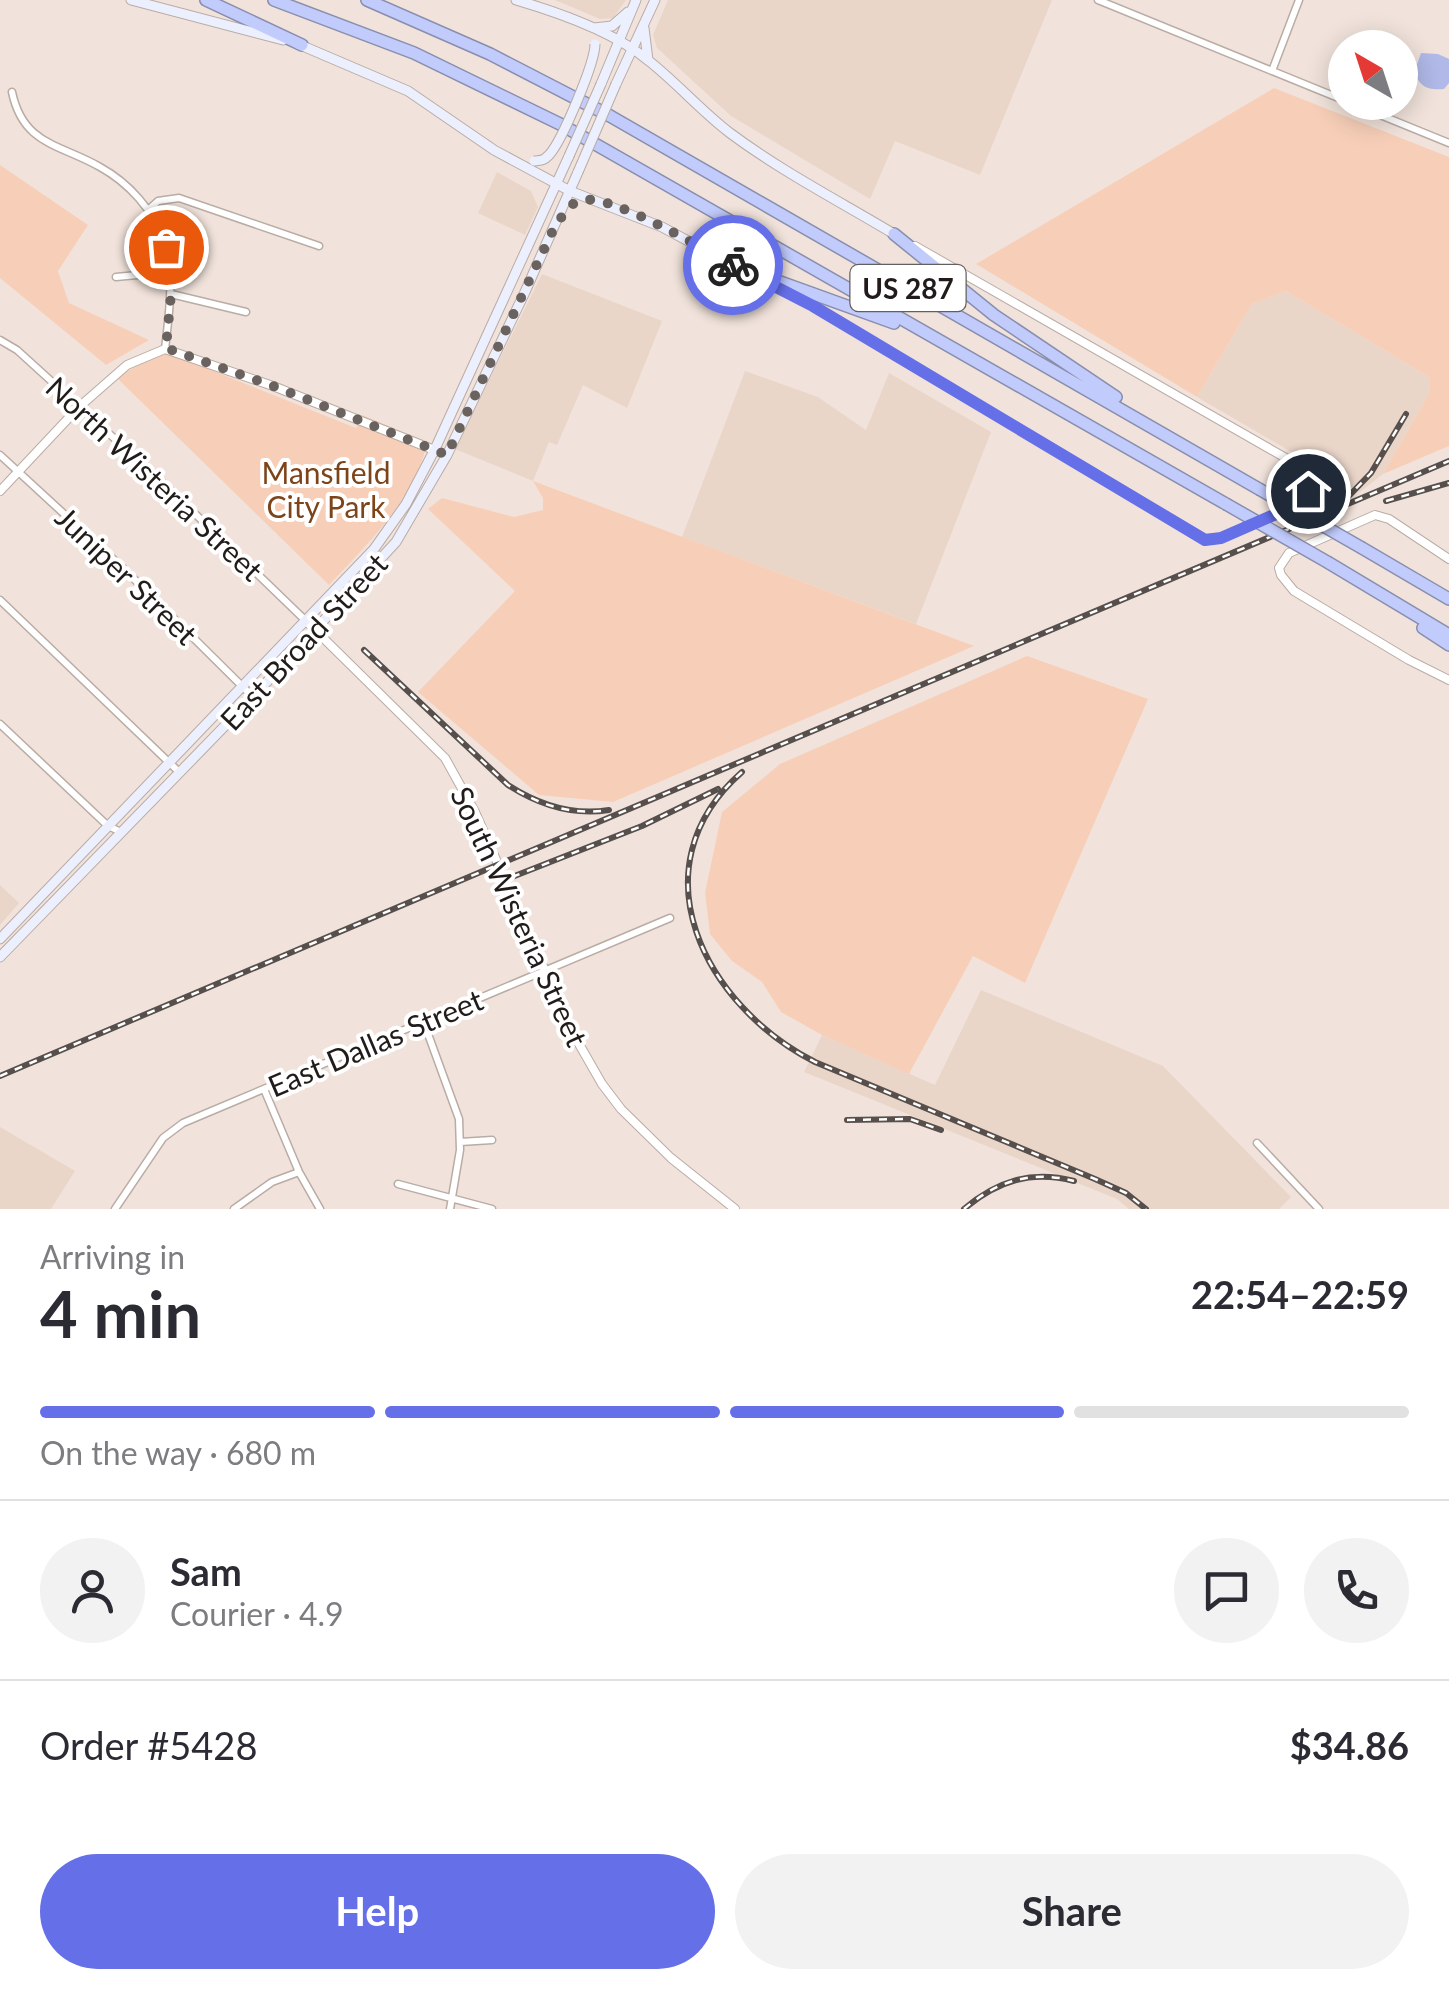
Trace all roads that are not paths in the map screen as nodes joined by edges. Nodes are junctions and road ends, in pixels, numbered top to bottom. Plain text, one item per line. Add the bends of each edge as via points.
1 (131, 0) edge
2 (206, 0) edge
3 (274, 0) edge
4 (367, 0) edge
5 (516, 0) edge
6 (655, 0) edge
7 (1098, 0) edge
8 (1299, 0) edge
9 (635, 3) edge
10 (644, 22) junction
11 (588, 27) junction
12 (618, 42) junction
13 (302, 45) junction
14 (632, 48) junction
15 (648, 60) junction
16 (1272, 71) junction
17 (12, 92) dead end
18 (1449, 143) edge
19 (503, 155) junction
20 (557, 184) junction
21 (570, 191) junction
22 (592, 199) junction
23 (148, 210) junction
24 (555, 226) junction
25 (894, 234) junction
26 (319, 246) dead end
27 (733, 265) junction
28 (169, 272) junction
29 (116, 276) dead end
30 (511, 286) junction
31 (526, 292) junction
32 (171, 294) junction
33 (246, 312) dead end
34 (924, 334) junction
35 (0, 340) edge
36 (166, 348) junction
37 (464, 390) junction
38 (476, 395) junction
39 (79, 408) junction
40 (435, 450) junction
41 (0, 454) edge
42 (447, 455) junction
43 (1208, 457) junction
44 (19, 471) junction
45 (0, 491) edge
46 (406, 504) junction
47 (416, 512) junction
48 (374, 548) junction
49 (383, 558) junction
50 (1449, 559) edge
51 (1382, 594) junction
52 (1449, 599) edge
53 (0, 600) edge
54 (306, 621) junction
55 (315, 630) junction
56 (1449, 635) edge
57 (1449, 645) edge
58 (1449, 680) edge
59 (243, 688) junction
60 (253, 697) junction
61 (0, 724) edge
62 (170, 763) junction
63 (178, 771) junction
64 (108, 826) junction
65 (118, 835) junction
66 (670, 918) dead end
67 (0, 939) edge
68 (0, 957) edge
69 (543, 972) junction
70 (424, 1023) junction
71 (264, 1089) junction
72 (492, 1140) dead end
73 (460, 1142) junction
74 (1257, 1143) dead end
75 (299, 1172) junction
76 (398, 1184) dead end
77 (450, 1197) junction
78 (116, 1209) edge
79 (234, 1209) edge
80 (320, 1209) edge
81 (450, 1209) edge
82 (492, 1209) edge
83 (734, 1209) edge
84 (1319, 1209) edge

1 - 13 main road
2 - 13 highway
3 - 34 highway, US 287 via 414,53 560,124
4 - 43 highway, US 287 via 610,116
5 - 11 main road
6 - 10 main road, East Broad Street
7 - 16 street
8 - 16 street
9 - 11 main road via 612,26
9 - 12 main road, East Broad Street
10 - 14 main road, East Broad Street
10 - 15 main road
11 - 12 main road
11 - 19 main road, bridge via 593,60 555,145 534,161
12 - 14 main road
12 - 20 main road, East Broad Street, bridge
13 - 19 main road via 408,92
14 - 15 main road
14 - 21 main road, East Broad Street, bridge
15 - 25 main road via 729,132
16 - 18 street
17 - 23 street via 16,113 35,136 113,175
19 - 20 main road
20 - 21 main road
20 - 30 main road, East Broad Street
21 - 22 main road
21 - 24 main road, East Broad Street
22 - 24 main road via 572,204
22 - 27 main road
23 - 26 street via 179,198
23 - 28 street via 163,238
24 - 31 main road, East Broad Street
25 - 27 street via 1298,464 1308,480 1306,497 1205,540
25 - 43 highway via 1020,334
27 - 34 highway
28 - 29 street
28 - 32 street
30 - 31 main road
30 - 37 main road, East Broad Street
31 - 38 main road, East Broad Street
32 - 33 street
32 - 36 street
34 - 51 highway, US 287, bridge
35 - 39 street, North Wisteria Street
36 - 39 street via 127,365
36 - 40 street
37 - 38 main road
37 - 40 main road, East Broad Street
38 - 42 main road, East Broad Street
39 - 44 street
39 - 54 street, North Wisteria Street
40 - 42 street
40 - 46 main road, East Broad Street
41 - 44 street, Juniper Street
42 - 47 main road, East Broad Street
43 - 52 highway, US 287, bridge
44 - 45 street
44 - 59 street, Juniper Street
46 - 47 main road
46 - 48 main road, East Broad Street
47 - 49 main road, East Broad Street
48 - 49 main road
48 - 54 main road, East Broad Street
49 - 55 main road, East Broad Street
50 - 58 street via 1376,515 1289,553 1279,568 1294,591
51 - 56 highway, US 287
51 - 57 highway via 1396,612
53 - 62 street
54 - 55 street, South Wisteria Street
54 - 59 main road, East Broad Street
55 - 60 main road, East Broad Street
55 - 69 street, South Wisteria Street via 445,758
59 - 60 street, Juniper Street
59 - 62 main road, East Broad Street
60 - 63 main road, East Broad Street
61 - 64 street
62 - 63 street
62 - 64 main road, East Broad Street
63 - 65 main road, East Broad Street
64 - 65 street
64 - 67 main road, East Broad Street
65 - 68 main road, East Broad Street
66 - 69 street, East Dallas Street
69 - 70 street, East Dallas Street
69 - 83 street, South Wisteria Street via 621,1109
70 - 71 street, East Dallas Street
70 - 73 street via 459,1119
71 - 75 street
71 - 78 street, East Dallas Street via 172,1130
72 - 73 street
73 - 77 street
74 - 84 street
75 - 79 street
75 - 80 street
76 - 77 street
77 - 81 street
77 - 82 street

